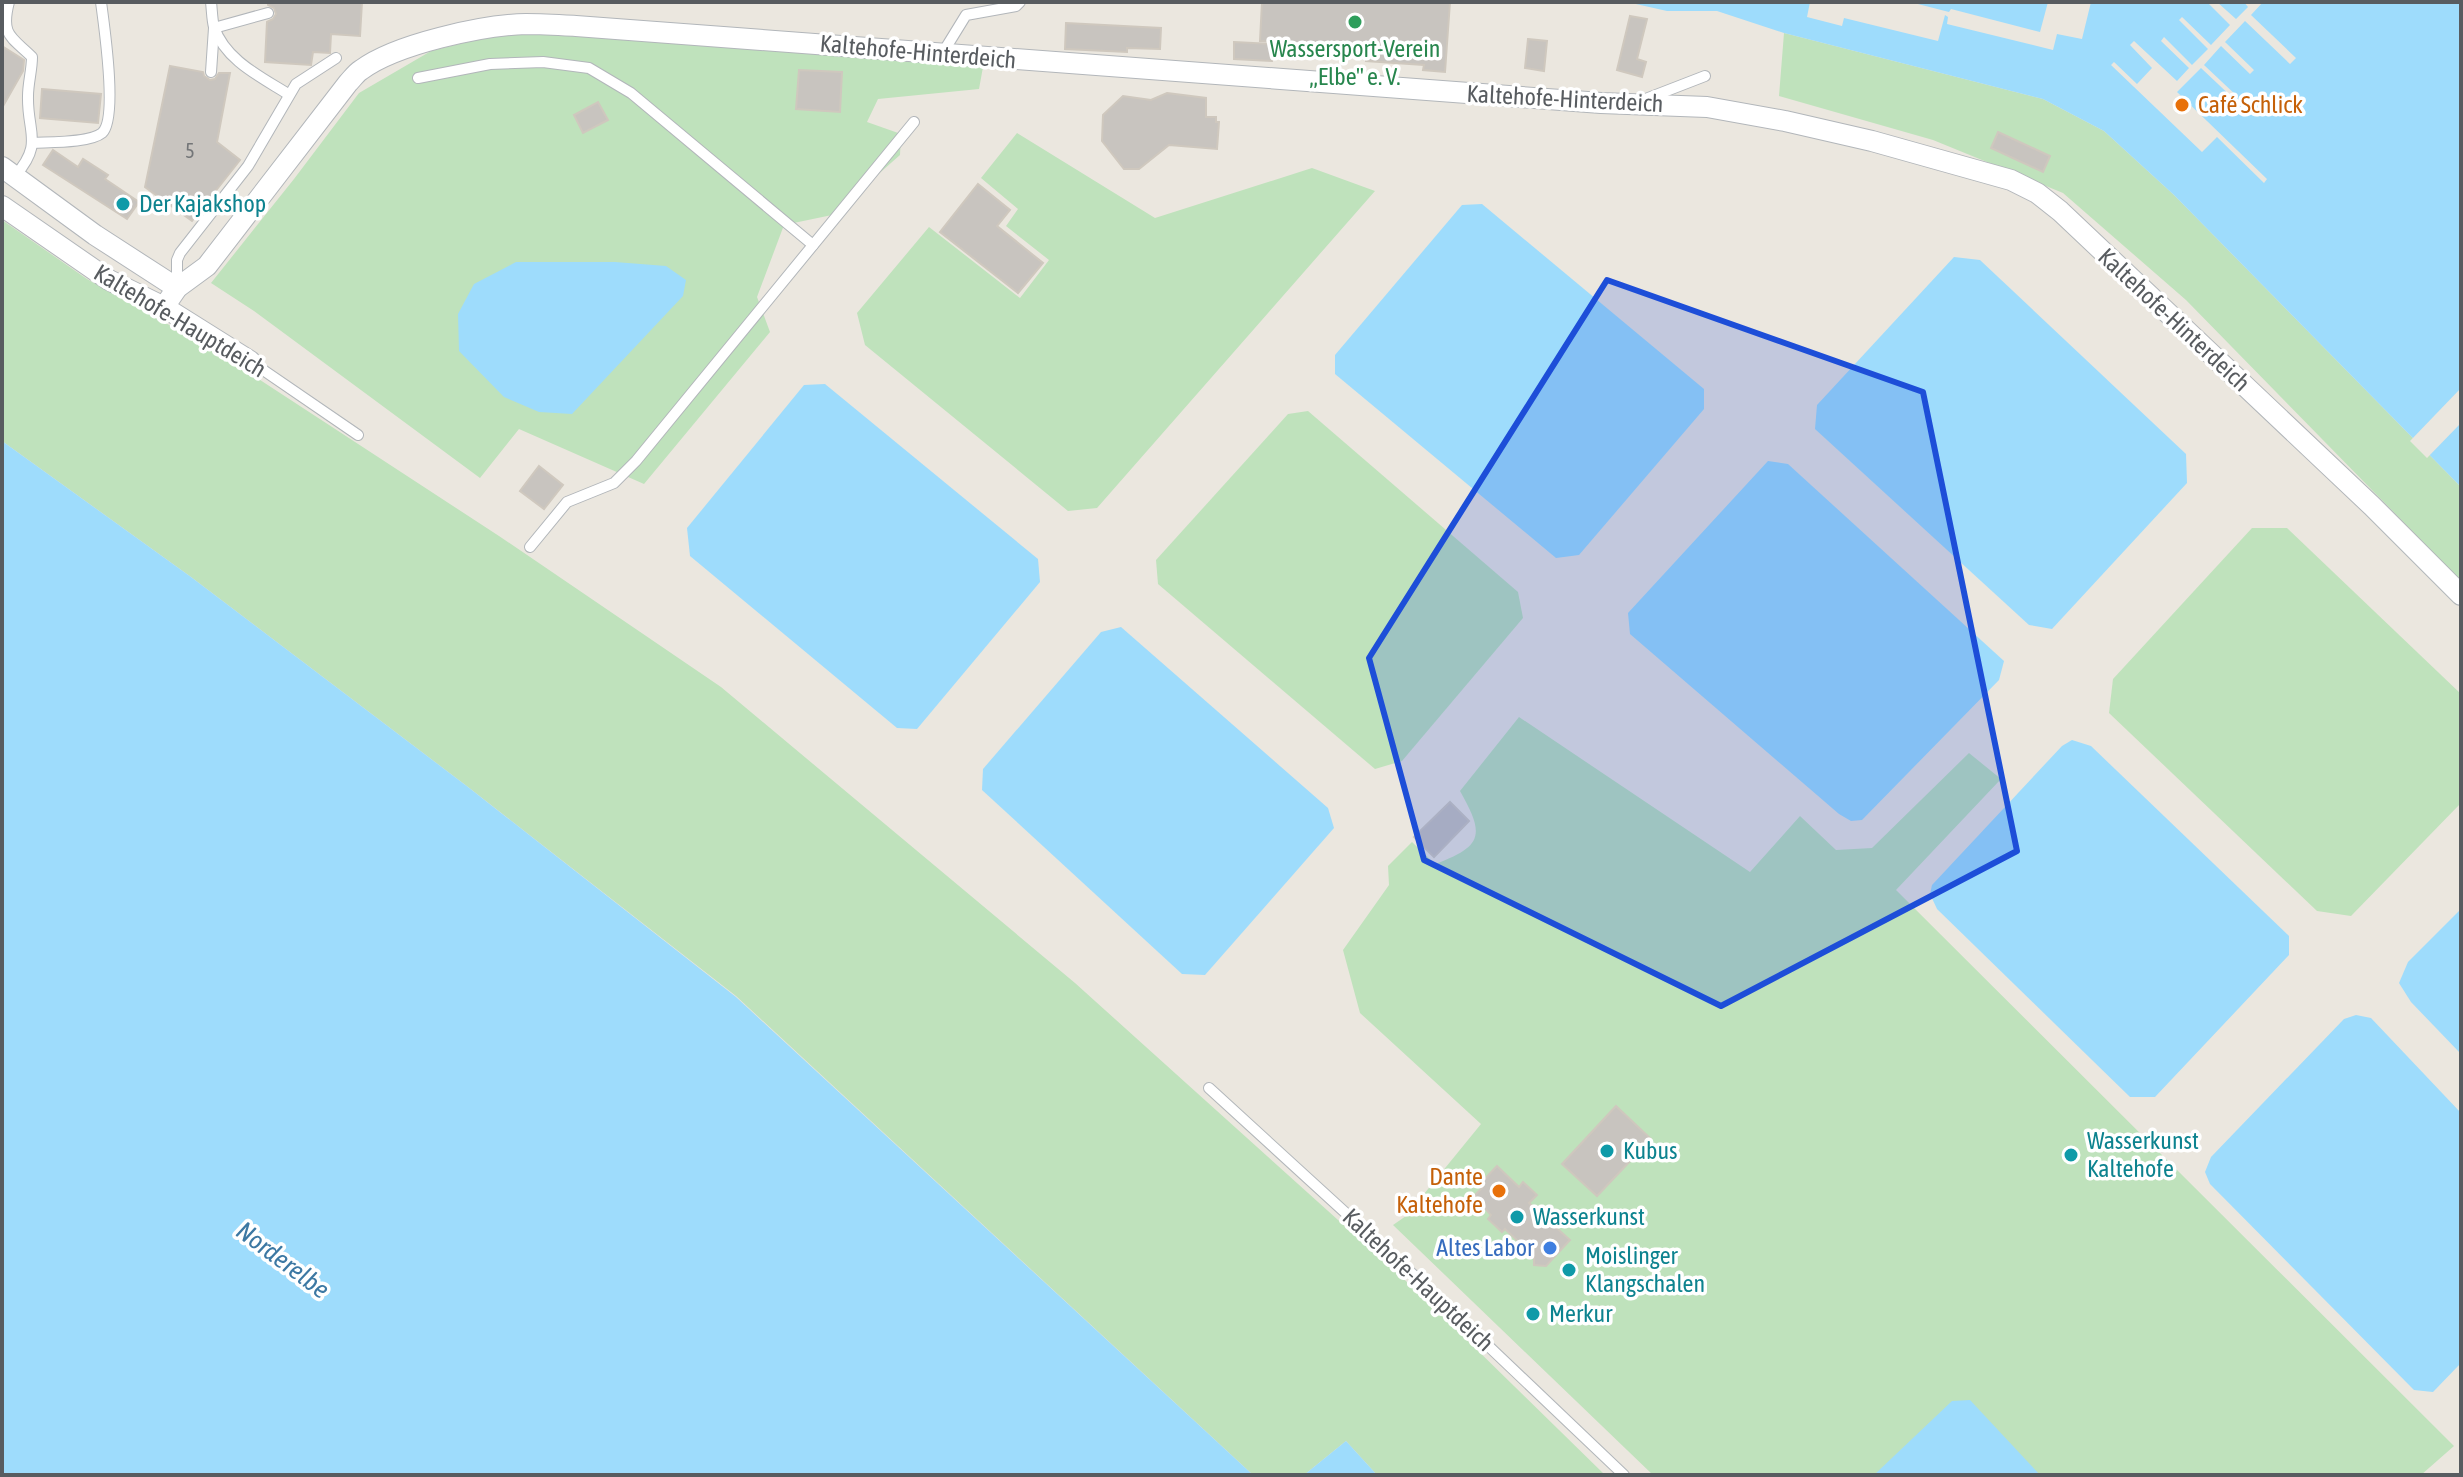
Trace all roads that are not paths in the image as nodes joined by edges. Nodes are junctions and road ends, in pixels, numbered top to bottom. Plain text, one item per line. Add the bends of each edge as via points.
1 (9, 2) edge
2 (101, 2) edge
3 (211, 2) edge
4 (1020, 2) edge
5 (268, 13) dead end
6 (214, 28) junction
7 (942, 54) junction
8 (336, 58) dead end
9 (211, 72) dead end
10 (1705, 76) dead end
11 (418, 78) dead end
12 (288, 94) junction
13 (1634, 103) junction
14 (914, 122) dead end
15 (33, 143) junction
16 (8, 172) edge
17 (2, 206) edge
18 (813, 245) junction
19 (177, 288) junction
20 (164, 307) junction
21 (250, 361) joint
22 (358, 435) dead end
23 (530, 547) dead end
24 (2461, 595) edge
25 (1209, 1088) dead end
26 (1624, 1475) edge

1 - 15 lane via 2,23 5,33 32,57 28,96
2 - 15 lane via 107,125 93,138
3 - 6 lane
4 - 7 lane via 966,15
5 - 6 lane
6 - 9 lane
6 - 12 lane via 241,64
7 - 13 street, Kaltehofe-Hinterdeich
7 - 19 street, Kaltehofe-Hinterdeich via 526,24 423,43 361,70 207,266
8 - 12 lane
10 - 13 lane
11 - 18 lane via 490,64 543,62 589,68 631,93
12 - 19 lane via 248,166 180,253
13 - 24 street, Kaltehofe-Hinterdeich via 1707,107 1799,124 1966,166 2037,193
14 - 18 lane
15 - 16 lane via 26,163
16 - 19 street
17 - 20 street, Kaltehofe-Hauptdeich via 109,280
18 - 23 lane via 636,461 614,483 567,502
19 - 20 street, Kaltehofe-Hinterdeich
20 - 21 street, Kaltehofe-Hauptdeich
21 - 22 lane, Kaltehofe-Hauptdeich
25 - 26 lane, Kaltehofe-Hauptdeich

